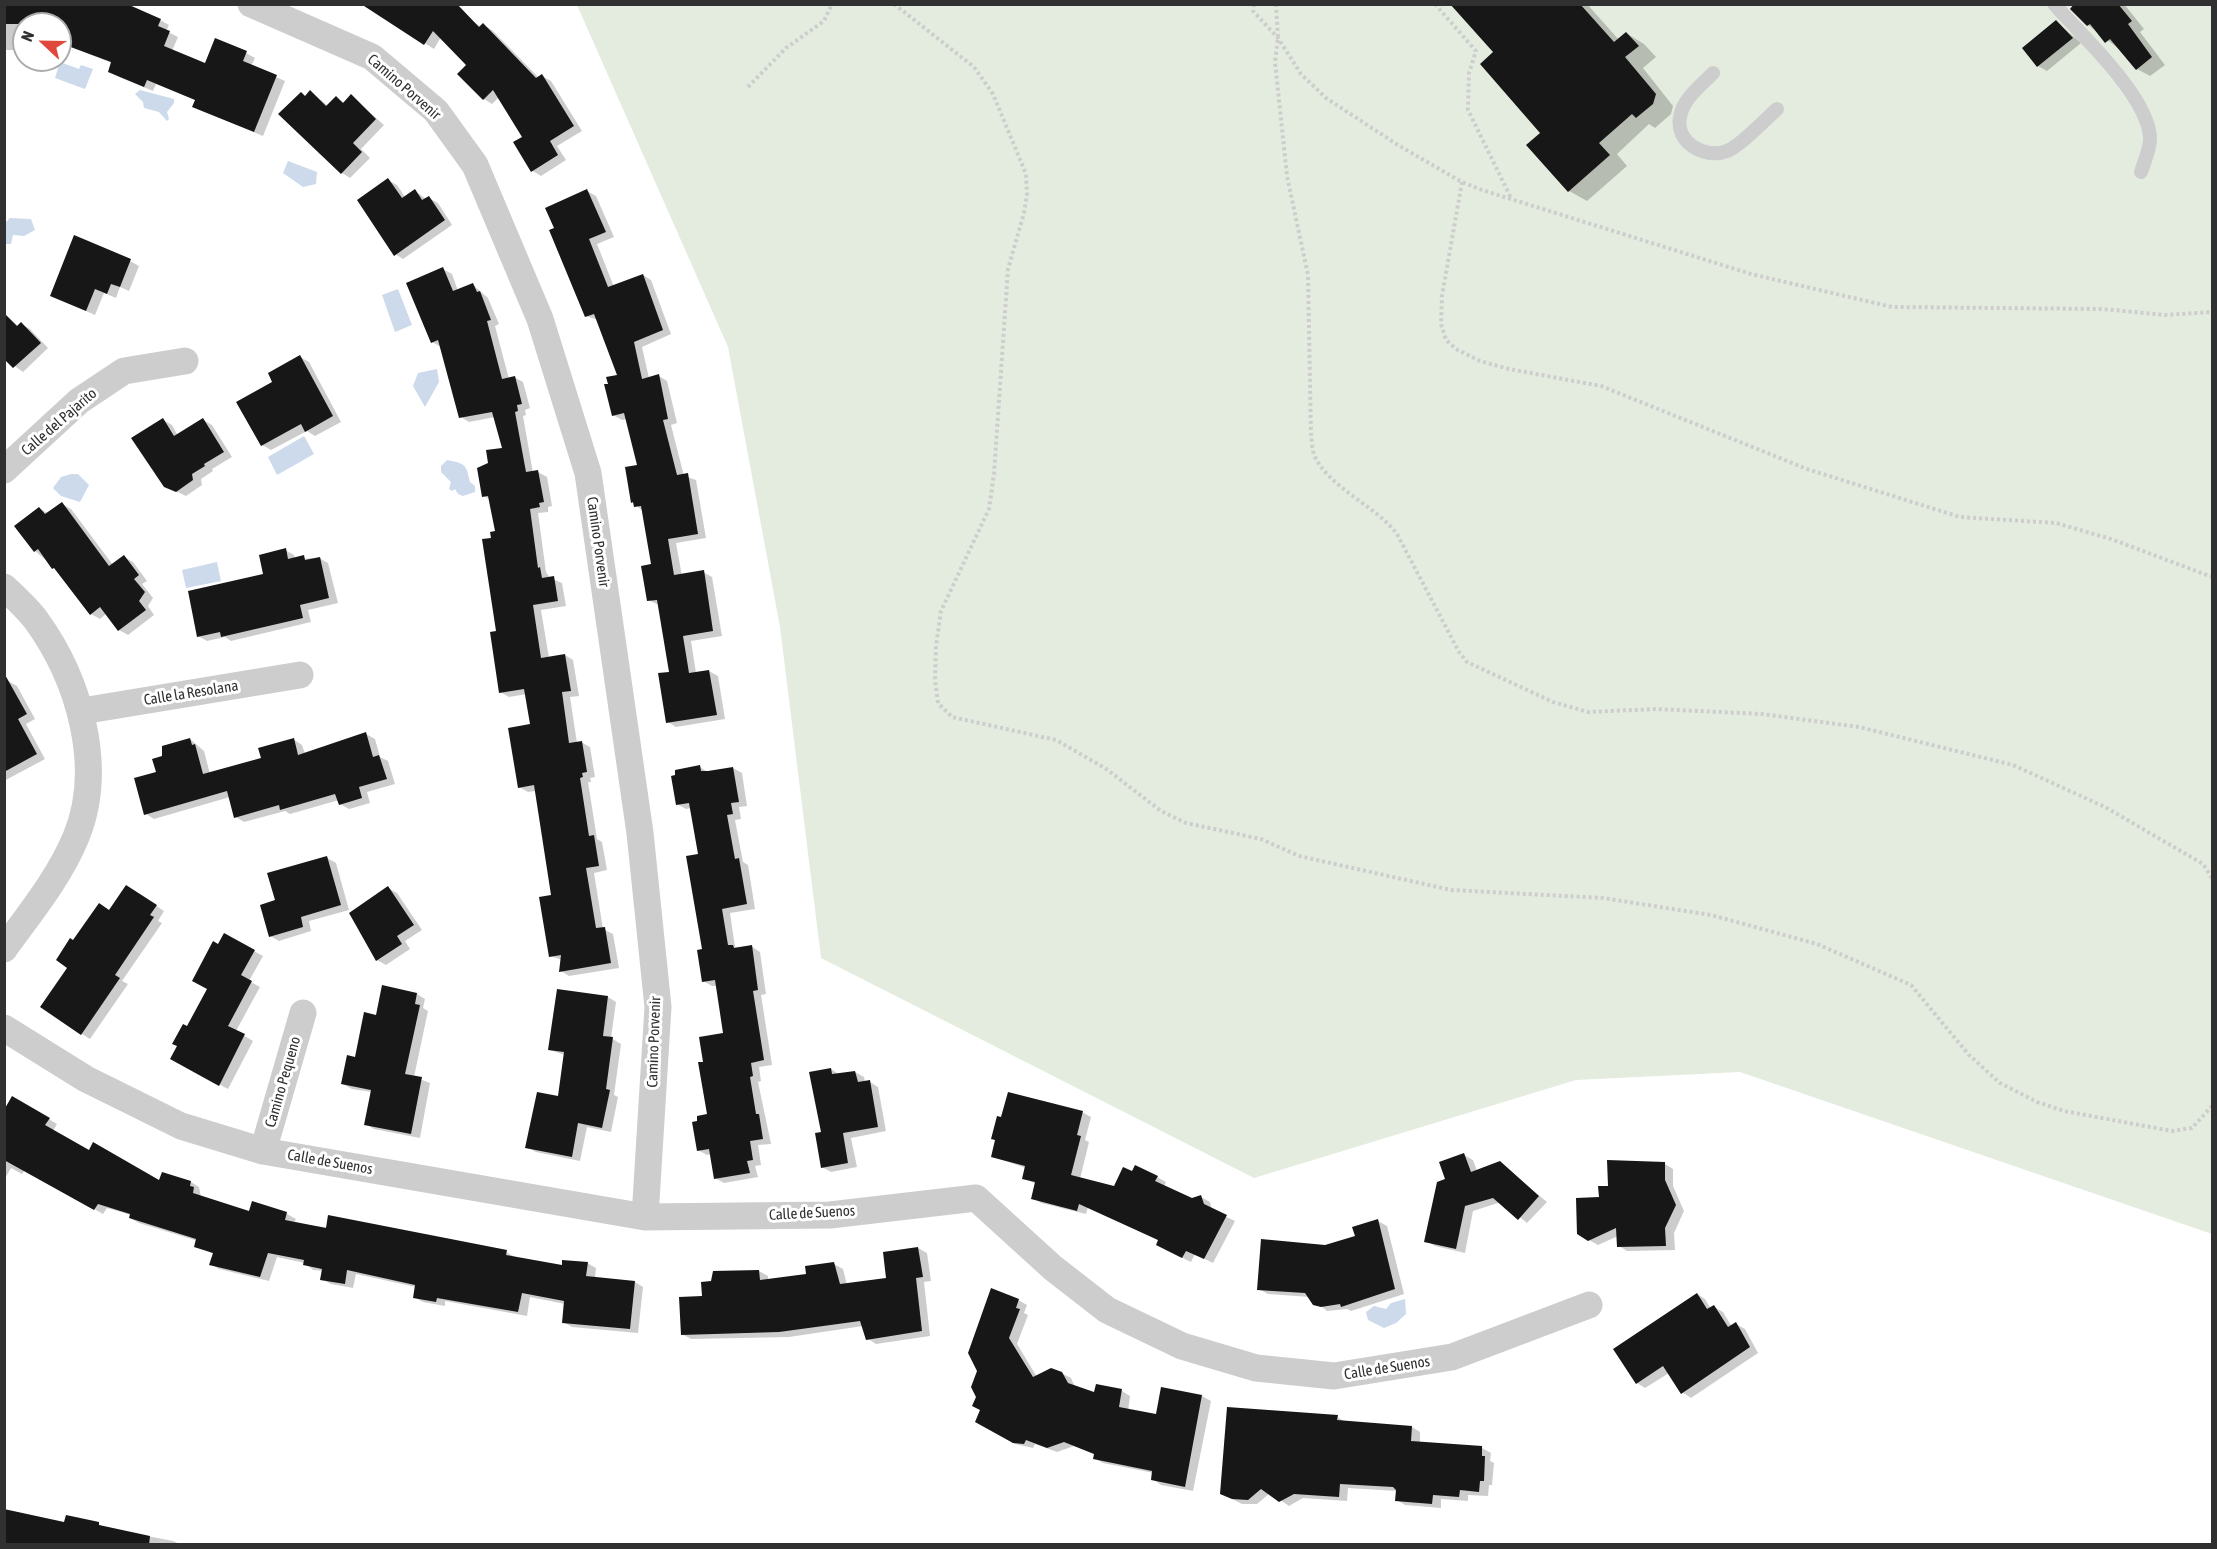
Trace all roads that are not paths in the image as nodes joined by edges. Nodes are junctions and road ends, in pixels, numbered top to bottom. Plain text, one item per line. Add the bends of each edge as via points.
1 (251, 4) edge
2 (2054, 4) edge
3 (1713, 73) dead end
4 (1778, 109) dead end
5 (2141, 172) dead end
6 (185, 361) dead end
7 (4, 470) edge
8 (4, 586) edge
9 (300, 675) dead end
10 (82, 711) junction
11 (4, 949) edge
12 (303, 1013) dead end
13 (4, 1028) edge
14 (263, 1151) junction
15 (645, 1217) junction
16 (1588, 1305) dead end

1 - 15 street, Camino Porvenir via 372,57 436,111 475,165 540,319 588,473 640,833 658,1007
2 - 5 lane via 2134,95 2146,116 2151,139
3 - 4 lane via 1686,100 1679,117 1681,132 1699,151 1728,151
6 - 7 street, Calle del Pajarito via 124,371 79,401
8 - 10 street via 36,620
9 - 10 street, Calle la Resolana
10 - 11 street via 87,802 76,837 56,876
12 - 14 street, Camino Pequeno
13 - 14 street, Calle de Suenos via 86,1079 181,1126
14 - 15 street, Calle de Suenos
15 - 16 street, Calle de Suenos via 830,1215 976,1198 1053,1268 1107,1310 1182,1346 1256,1368 1334,1376 1452,1357

